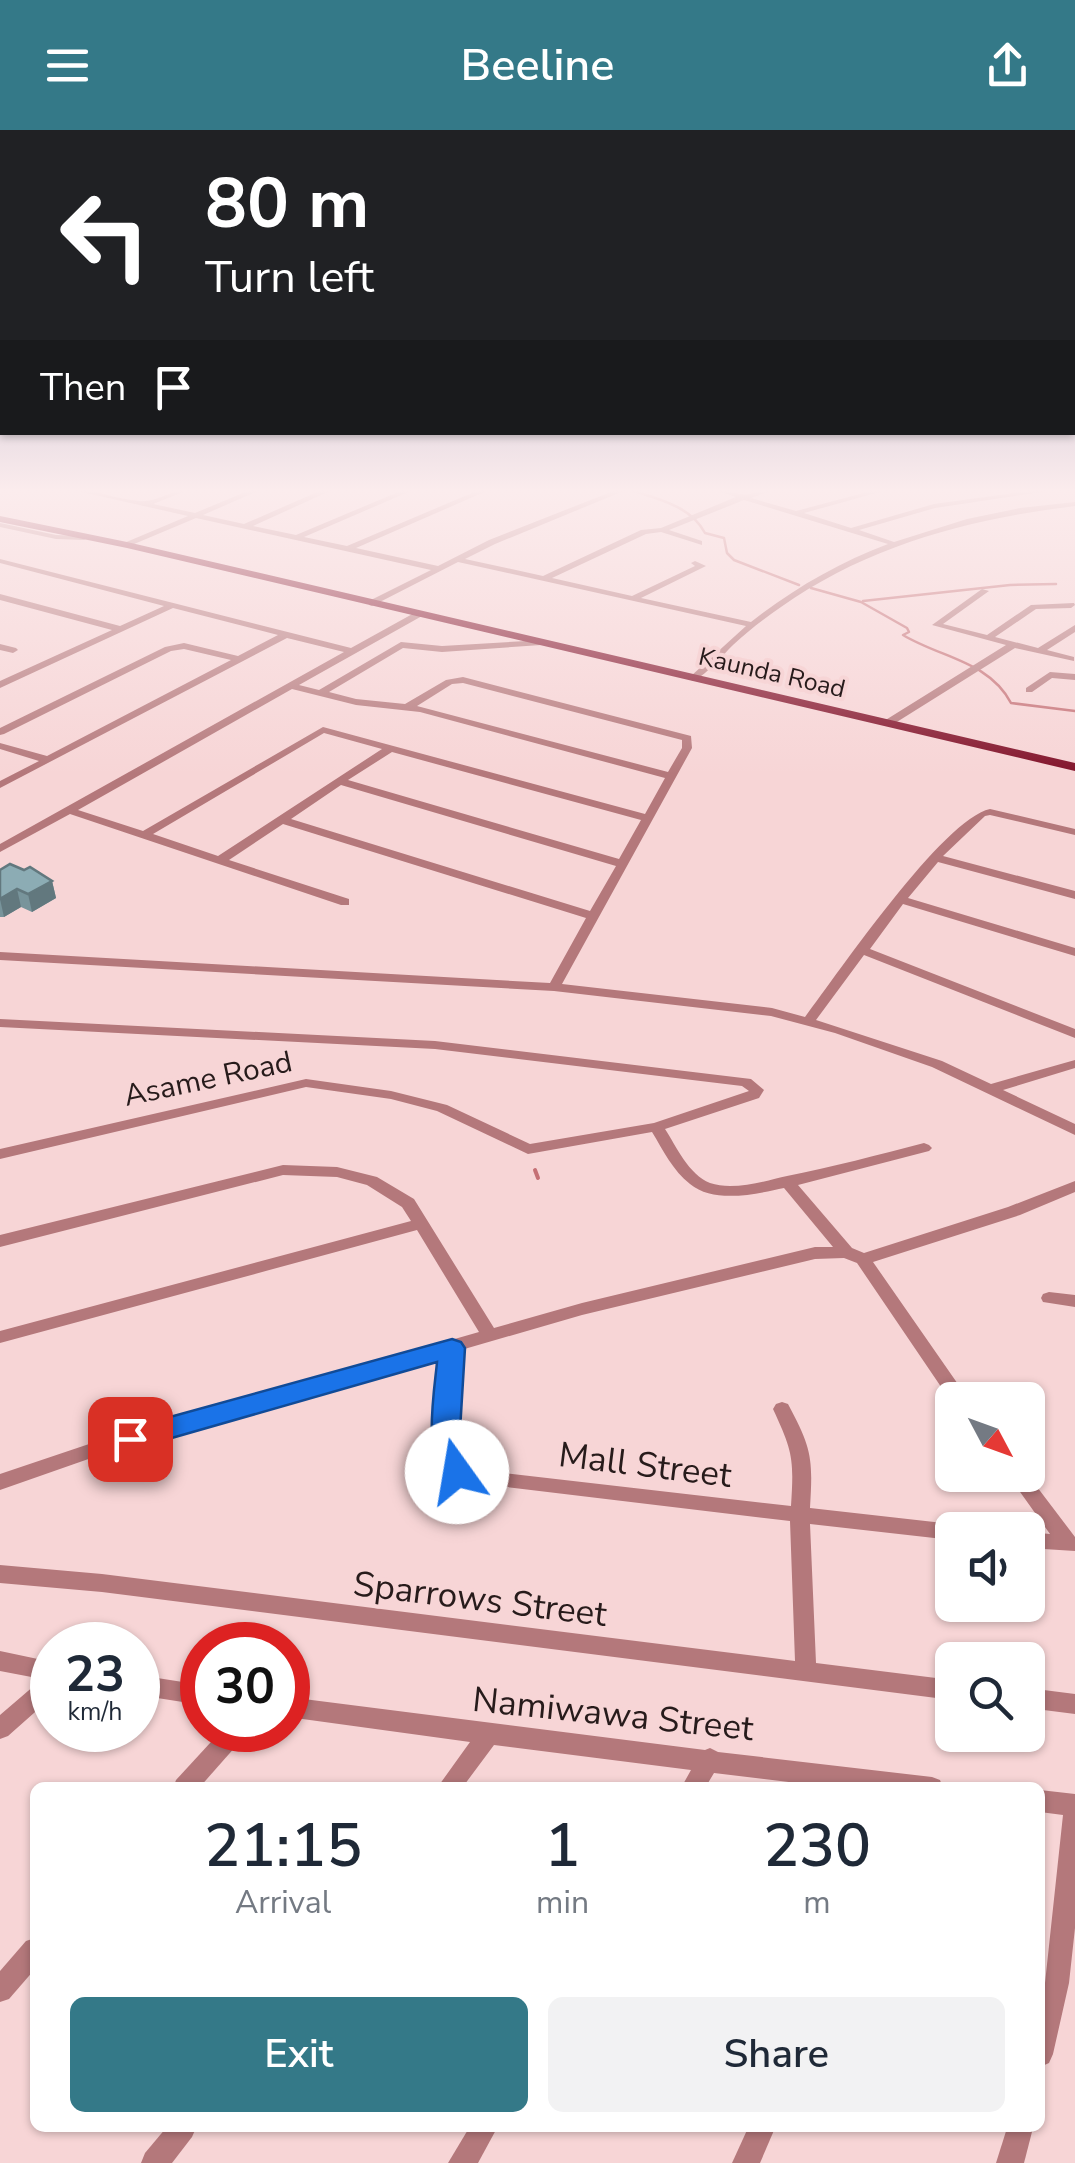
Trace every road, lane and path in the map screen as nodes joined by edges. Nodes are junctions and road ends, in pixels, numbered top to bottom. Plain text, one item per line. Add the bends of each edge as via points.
1 (94, 585) edge
2 (295, 585) edge
3 (408, 585) edge
4 (575, 585) edge
5 (662, 585) edge
6 (813, 585) edge
7 (985, 591) dead end
8 (0, 596) edge
9 (1061, 596) dead end
10 (634, 598) junction
11 (372, 603) junction
12 (173, 605) junction
13 (1073, 608) edge
14 (420, 614) junction
15 (754, 625) junction
16 (1075, 628) edge
17 (120, 629) junction
18 (287, 634) junction
19 (986, 638) junction
20 (374, 640) junction
21 (542, 642) junction
22 (1013, 645) junction
23 (0, 647) edge
24 (397, 648) junction
25 (13, 650) dead end
26 (354, 652) junction
27 (1039, 652) junction
28 (1073, 659) edge
29 (238, 660) junction
30 (1056, 674) junction
31 (694, 678) junction
32 (1075, 678) edge
33 (0, 685) edge
34 (292, 686) junction
35 (1029, 690) dead end
36 (321, 693) junction
37 (408, 707) junction
38 (888, 724) junction
39 (0, 732) edge
40 (0, 746) edge
41 (392, 747) junction
42 (48, 760) junction
43 (1075, 767) edge
44 (670, 776) junction
45 (340, 781) junction
46 (0, 785) edge
47 (71, 811) junction
48 (646, 818) junction
49 (283, 820) junction
50 (1075, 832) edge
51 (144, 835) junction
52 (0, 850) edge
53 (934, 856) junction
54 (222, 859) junction
55 (622, 864) junction
56 (1075, 894) edge
57 (899, 898) junction
58 (346, 902) dead end
59 (593, 916) junction
60 (862, 950) junction
61 (1075, 952) edge
62 (0, 956) edge
63 (554, 987) junction
64 (809, 1020) junction
65 (0, 1023) edge
66 (1075, 1034) edge
67 (1075, 1064) edge
68 (994, 1088) junction
69 (656, 1127) junction
70 (1075, 1130) edge
71 (924, 1148) dead end
72 (0, 1154) edge
73 (786, 1181) junction
74 (1075, 1186) edge
75 (422, 1223) junction
76 (0, 1242) edge
77 (854, 1255) junction
78 (1049, 1298) dead end
79 (1075, 1301) edge
80 (490, 1336) junction
81 (0, 1337) edge
82 (452, 1348) junction
83 (947, 1382) edge
84 (782, 1409) dead end
85 (0, 1482) edge
86 (1030, 1492) edge
87 (800, 1516) junction
88 (935, 1530) edge
89 (1045, 1542) edge
90 (1072, 1545) edge
91 (0, 1574) edge
92 (0, 1662) edge
93 (30, 1668) edge
94 (806, 1673) junction
95 (935, 1688) edge
96 (1045, 1700) edge
97 (30, 1703) edge
98 (1075, 1704) edge
99 (310, 1711) edge
100 (0, 1729) edge
101 (488, 1736) junction
102 (216, 1752) edge
103 (710, 1758) junction
104 (189, 1782) edge
105 (453, 1782) edge
106 (696, 1782) edge
107 (880, 1782) edge
108 (1045, 1801) edge
109 (1075, 1805) edge
110 (1075, 1814) edge
111 (30, 1956) edge
112 (0, 1990) edge
113 (1045, 2033) edge
114 (180, 2132) edge
115 (481, 2132) edge
116 (760, 2132) edge
117 (1019, 2132) edge
118 (155, 2163) edge
119 (462, 2163) edge
120 (746, 2163) edge
121 (1010, 2163) edge

1 - 12 street
2 - 11 main road, Kaunda Road
3 - 11 street
4 - 10 street
5 - 10 street
6 - 15 street
7 - 19 street via 936,625
8 - 17 street
9 - 13 street
10 - 15 street
11 - 14 main road, Kaunda Road
12 - 17 street
12 - 18 street
13 - 19 street via 1034,608
14 - 20 street
14 - 21 main road, Kaunda Road
15 - 31 street
16 - 27 street
17 - 33 street
18 - 26 street
18 - 29 street
19 - 22 street
20 - 24 street
20 - 26 street
21 - 24 street
21 - 31 main road, Kaunda Road
22 - 27 street
22 - 38 street
23 - 25 street
24 - 36 street
26 - 34 street
27 - 28 street
28 - 30 street
29 - 39 street via 191,647 168,649
29 - 42 street
30 - 32 street
30 - 35 street
31 - 38 main road, Kaunda Road
34 - 36 street
34 - 47 street
36 - 37 street
37 - 44 street
37 - 44 street via 462,680 676,733 688,742
38 - 43 main road, Kaunda Road
40 - 42 street
41 - 45 street
41 - 48 street
41 - 51 street via 331,730 314,733
42 - 46 street
44 - 48 street
45 - 49 street
45 - 55 street
47 - 51 street
47 - 52 street
48 - 55 street
49 - 54 street
49 - 59 street
50 - 53 street via 990,812
51 - 54 street
53 - 56 street
53 - 57 street
54 - 58 street
55 - 59 street
57 - 60 street
57 - 61 street
59 - 63 street
60 - 64 street
60 - 66 street
62 - 63 street
63 - 64 street
64 - 68 street
65 - 69 street, Asame Road via 435,1045 712,1077 756,1090
67 - 68 street
68 - 70 street
69 - 72 street, Asame Road via 528,1149 442,1108 306,1084
69 - 73 street via 706,1188 746,1190
71 - 73 street
73 - 77 street
74 - 77 street via 1014,1211
75 - 76 street via 408,1203 372,1181 299,1168
75 - 80 street
75 - 81 street
77 - 80 street via 780,1260
77 - 83 street
78 - 79 street
80 - 82 street
82 - 85 street
82 - 87 street, Mall Street via 445,1447 450,1464 464,1476
84 - 87 street via 803,1464
86 - 90 street
87 - 88 street, Mall Street
87 - 94 street
89 - 90 street
91 - 94 street, Sparrows Street
92 - 93 street
94 - 95 street, Sparrows Street
96 - 98 street
97 - 100 street
99 - 101 street, Namiwawa Street
101 - 103 street, Namiwawa Street
101 - 105 street
102 - 104 street
103 - 106 street
103 - 107 street, Namiwawa Street
108 - 109 street
110 - 113 street via 1057,1983
111 - 112 street
114 - 118 street
115 - 119 street
116 - 120 street
117 - 121 street

